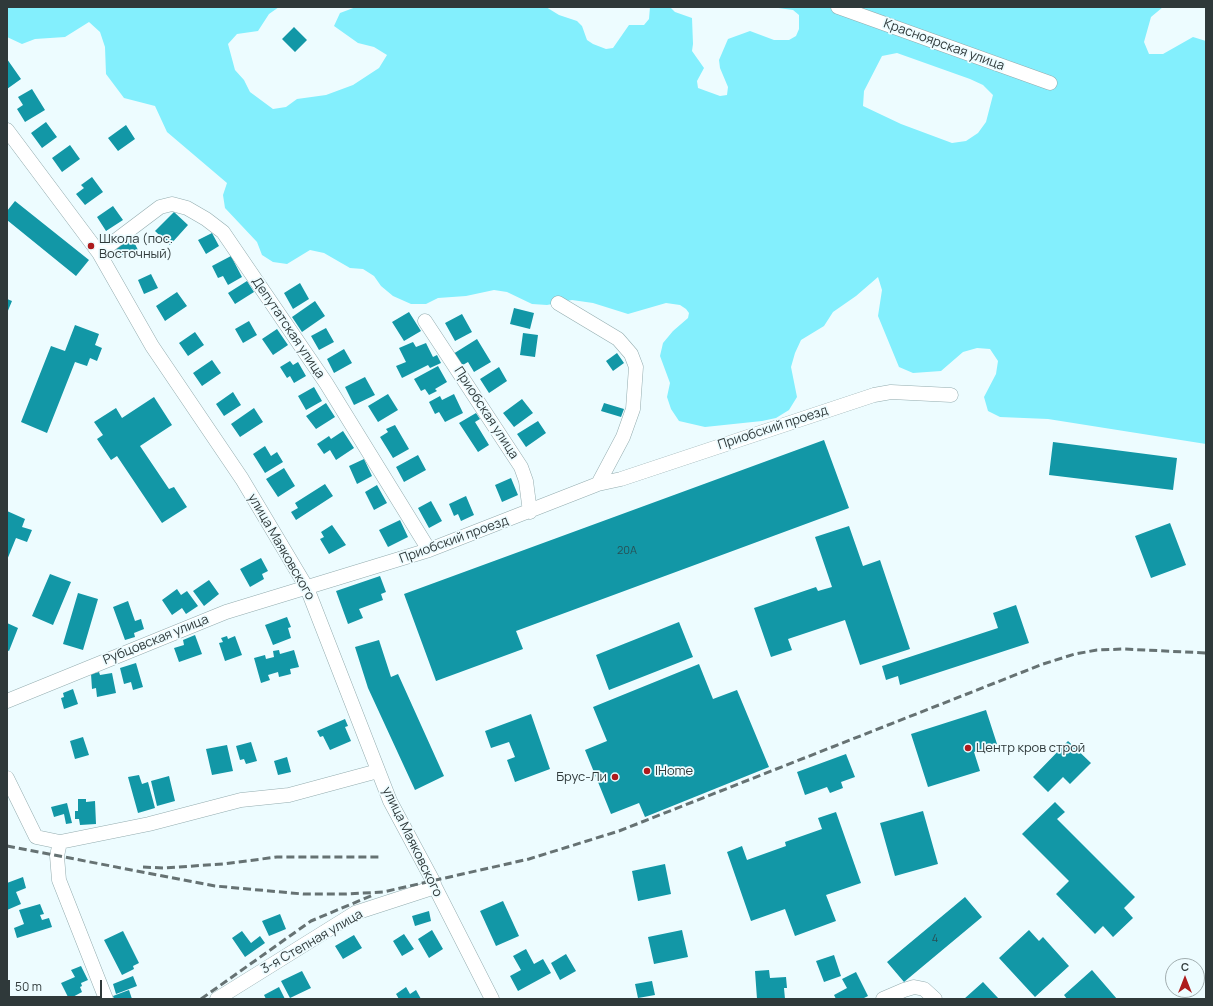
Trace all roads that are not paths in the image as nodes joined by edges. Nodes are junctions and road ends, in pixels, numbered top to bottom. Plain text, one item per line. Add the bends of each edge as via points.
1 (838, 7) edge
2 (1050, 83) dead end
3 (7, 130) edge
4 (99, 253) junction
5 (558, 303) dead end
6 (425, 321) dead end
7 (951, 395) dead end
8 (598, 484) junction
9 (530, 512) junction
10 (429, 550) junction
11 (307, 588) junction
12 (7, 701) edge
13 (378, 771) junction
14 (7, 778) edge
15 (60, 842) junction
16 (434, 887) junction
17 (489, 998) edge
18 (106, 999) edge
19 (217, 999) edge
20 (883, 999) edge
21 (935, 999) edge

1 - 2 street, Красноярская улица
3 - 4 street, улица Маяковского
4 - 10 street, Депутатская улица via 160,207 172,204 187,208 223,232 326,383
4 - 11 street, улица Маяковского via 152,346 242,479
5 - 8 street via 618,339 631,354 636,367 633,409 623,437
6 - 9 street, Приобская улица via 521,467 526,481
7 - 8 street, Приобский проезд via 891,392 874,395
8 - 9 street, Приобский проезд
9 - 10 street, Приобский проезд
10 - 11 street, Приобский проезд
11 - 12 street, Рубцовская улица via 226,612
11 - 13 street, улица Маяковского
13 - 15 street via 289,795 241,800 149,824
13 - 16 street, улица Маяковского via 390,801
14 - 15 street via 36,837
15 - 18 street via 57,856 59,880
16 - 17 street, улица Маяковского
16 - 19 street, 3-я Степная улица via 355,913
20 - 21 street via 914,987 924,989

